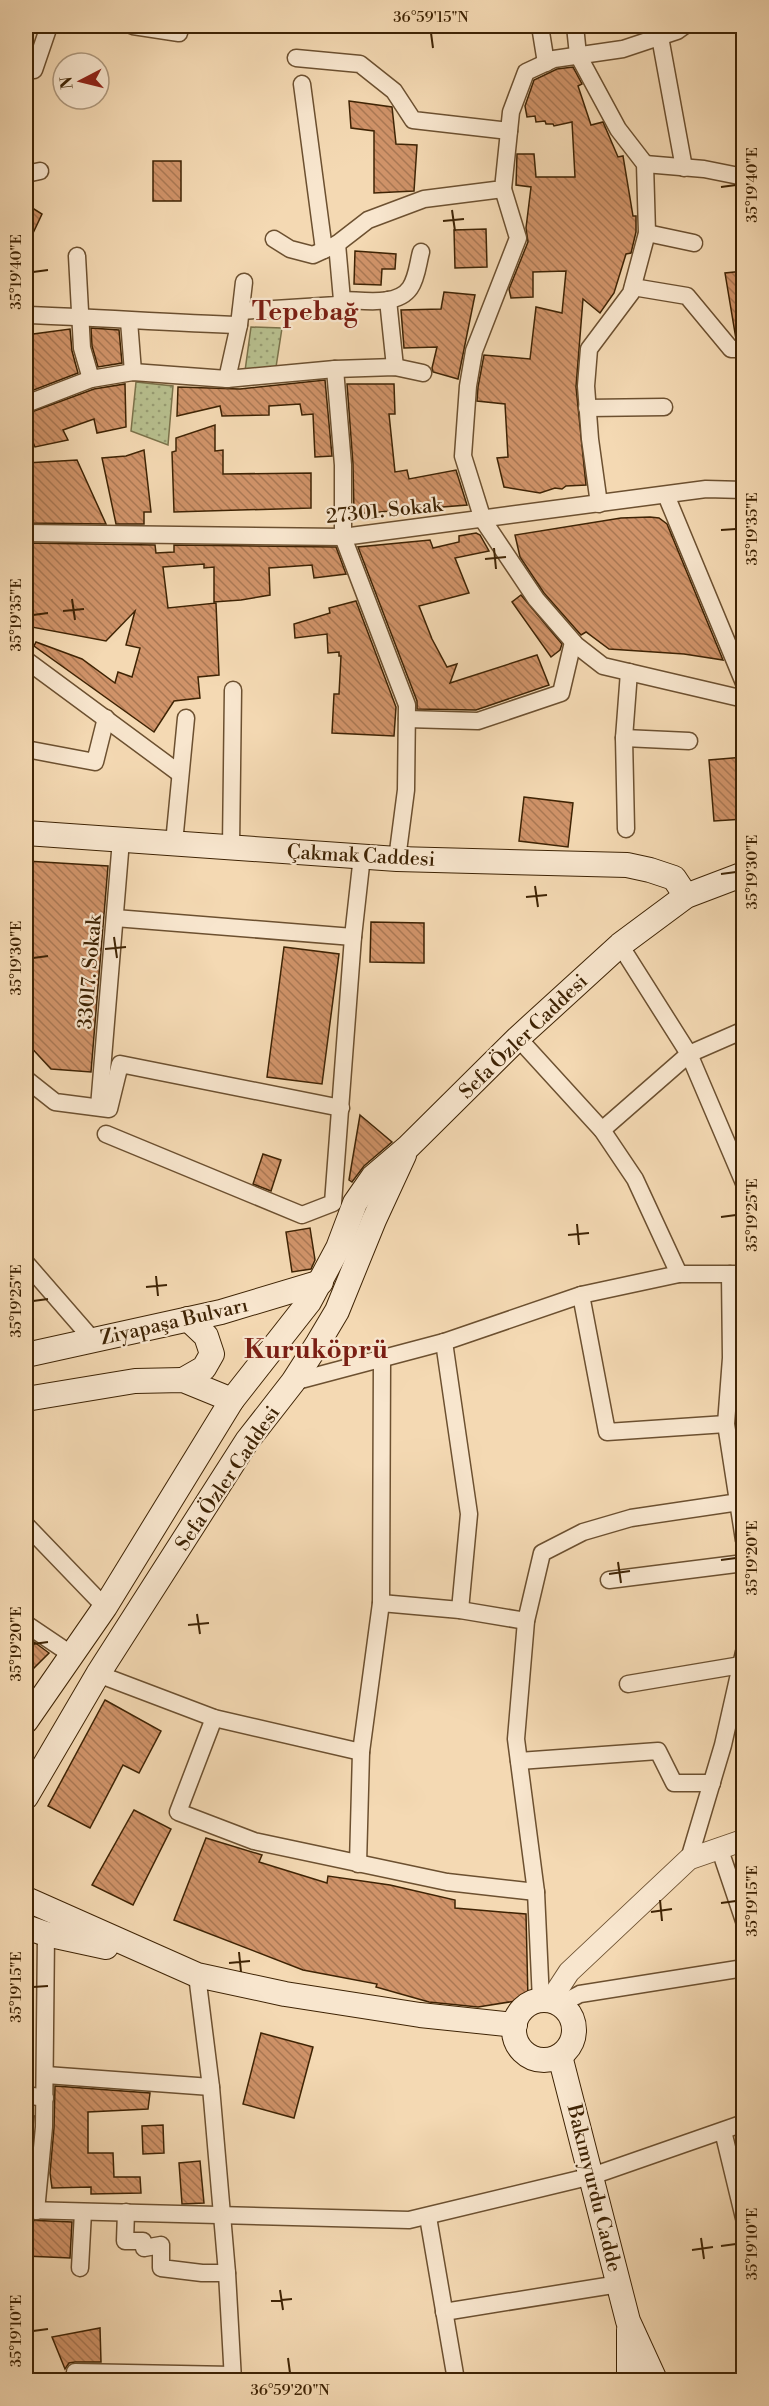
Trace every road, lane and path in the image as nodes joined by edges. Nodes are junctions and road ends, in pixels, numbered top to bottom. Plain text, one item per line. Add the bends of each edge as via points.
1 (48, 26) edge
2 (133, 26) edge
3 (540, 26) edge
4 (575, 26) edge
5 (684, 26) edge
6 (179, 33) dead end
7 (660, 37) junction
8 (578, 55) junction
9 (296, 58) dead end
10 (546, 63) junction
11 (26, 68) edge
12 (302, 84) dead end
13 (509, 131) junction
14 (645, 164) junction
15 (684, 168) junction
16 (744, 177) edge
17 (503, 189) junction
18 (646, 233) junction
19 (274, 239) dead end
20 (694, 243) dead end
21 (331, 247) junction
22 (421, 252) dead end
23 (77, 256) dead end
24 (244, 282) dead end
25 (633, 286) junction
26 (342, 300) junction
27 (388, 300) junction
28 (26, 315) edge
29 (81, 316) junction
30 (240, 318) junction
31 (129, 321) junction
32 (744, 349) edge
33 (395, 367) junction
34 (335, 369) junction
35 (133, 372) junction
36 (423, 373) dead end
37 (227, 379) junction
38 (91, 380) junction
39 (26, 404) edge
40 (664, 407) dead end
41 (587, 408) junction
42 (744, 490) edge
43 (666, 495) junction
44 (598, 504) junction
45 (483, 520) junction
46 (26, 533) edge
47 (343, 537) junction
48 (573, 642) junction
49 (26, 660) edge
50 (629, 672) junction
51 (744, 683) edge
52 (233, 690) dead end
53 (744, 699) edge
54 (106, 717) junction
55 (186, 718) dead end
56 (407, 719) junction
57 (624, 738) junction
58 (689, 741) dead end
59 (26, 749) edge
60 (179, 773) junction
61 (626, 829) dead end
62 (26, 833) edge
63 (121, 840) junction
64 (174, 843) junction
65 (231, 847) junction
66 (362, 856) junction
67 (398, 859) junction
68 (744, 874) edge
69 (686, 896) junction
70 (115, 918) junction
71 (353, 937) junction
72 (620, 945) junction
73 (744, 1030) edge
74 (518, 1038) junction
75 (689, 1054) junction
76 (26, 1079) edge
77 (99, 1107) junction
78 (341, 1108) junction
79 (602, 1130) junction
80 (106, 1134) dead end
81 (407, 1149) junction
82 (744, 1183) edge
83 (26, 1263) edge
84 (680, 1274) junction
85 (737, 1274) edge
86 (321, 1282) junction
87 (581, 1295) junction
88 (188, 1320) junction
89 (93, 1340) junction
90 (444, 1342) junction
91 (26, 1355) edge
92 (382, 1360) junction
93 (183, 1380) junction
94 (293, 1382) junction
95 (26, 1399) edge
96 (232, 1401) junction
97 (726, 1424) junction
98 (739, 1502) junction
99 (742, 1522) edge
100 (26, 1526) edge
101 (744, 1540) edge
102 (744, 1563) edge
103 (609, 1580) dead end
104 (381, 1603) junction
105 (105, 1607) junction
106 (459, 1610) junction
107 (526, 1621) junction
108 (26, 1624) edge
109 (72, 1655) junction
110 (743, 1658) edge
111 (98, 1674) junction
112 (628, 1684) dead end
113 (214, 1718) junction
114 (26, 1721) edge
115 (361, 1752) junction
116 (519, 1761) junction
117 (712, 1783) junction
118 (26, 1797) edge
119 (744, 1840) edge
120 (719, 1847) junction
121 (689, 1859) junction
122 (358, 1864) junction
123 (536, 1892) junction
124 (26, 1899) edge
125 (744, 1921) edge
126 (36, 1931) edge
127 (138, 1951) junction
128 (744, 1968) edge
129 (197, 1975) junction
130 (550, 2002) junction
131 (515, 2025) junction
132 (560, 2056) junction
133 (46, 2075) junction
134 (211, 2087) junction
135 (26, 2095) edge
136 (45, 2098) junction
137 (744, 2123) edge
138 (723, 2131) junction
139 (592, 2176) junction
140 (31, 2211) edge
141 (83, 2212) junction
142 (126, 2212) junction
143 (222, 2214) junction
144 (428, 2217) junction
145 (744, 2218) edge
146 (80, 2268) dead end
147 (227, 2272) junction
148 (619, 2284) junction
149 (444, 2312) junction
150 (628, 2321) junction
151 (232, 2378) edge
152 (75, 2380) edge
153 (456, 2380) edge
154 (629, 2380) edge
155 (655, 2380) edge

1 - 11 street via 34,70
2 - 6 street
3 - 10 street
4 - 8 street
5 - 7 street
7 - 8 street via 623,49
7 - 15 street
8 - 10 street
8 - 14 street via 618,129
9 - 13 street via 360,64 394,92 413,120
10 - 13 street via 526,72 511,112
12 - 21 street
13 - 17 street
14 - 15 street
14 - 18 street
15 - 16 street
17 - 21 street via 424,200 368,220
17 - 45 street via 518,238 474,351 463,456
18 - 20 street
18 - 25 street
19 - 21 street via 290,249 313,255
21 - 26 street
22 - 27 street via 409,290
23 - 29 street
24 - 30 street
25 - 32 street via 687,296 731,349
25 - 41 street via 589,349
26 - 27 street
26 - 30 street via 337,305
27 - 33 street
28 - 29 street
29 - 31 street
29 - 38 street via 82,348
30 - 31 street
30 - 37 street
31 - 35 street
33 - 34 street
33 - 36 street
34 - 37 street
34 - 47 street via 343,465
35 - 37 street
35 - 38 street
38 - 39 street
40 - 41 street
41 - 44 street
42 - 43 street, 27301. Sokak via 706,489
43 - 44 street, 27301. Sokak
43 - 51 street
44 - 45 street, 27301. Sokak
45 - 47 street, 27301. Sokak
45 - 48 street via 536,599
46 - 47 street, 27301. Sokak
47 - 56 street via 405,698
48 - 50 street via 603,666
48 - 56 street via 561,693 478,721
49 - 54 street
50 - 53 street
50 - 57 street
52 - 65 street
54 - 59 street via 95,762
54 - 60 street
55 - 60 street
56 - 67 street via 406,790
57 - 58 street
57 - 61 street
60 - 64 street
62 - 63 main road, Çakmak Caddesi
63 - 64 main road, Çakmak Caddesi
63 - 70 street, 33017. Sokak
64 - 65 main road, Çakmak Caddesi
65 - 66 main road, Çakmak Caddesi
66 - 67 main road, Çakmak Caddesi
66 - 71 street
67 - 69 main road, Çakmak Caddesi via 627,865 674,878
68 - 69 main road, Sefa Özler Caddesi
69 - 72 main road, Sefa Özler Caddesi
70 - 71 street
70 - 77 street, 33017. Sokak
71 - 78 street
72 - 74 main road, Sefa Özler Caddesi
72 - 75 street
73 - 75 street
74 - 79 street
74 - 81 main road, Sefa Özler Caddesi
75 - 79 street
75 - 82 street
76 - 77 street via 55,1102
77 - 78 street via 109,1109 120,1064
78 - 80 street via 333,1203 302,1215
79 - 84 street via 635,1179
81 - 86 main road, Sefa Özler Caddesi via 373,1177 355,1203
81 - 94 main road, Sefa Özler Caddesi via 337,1311
83 - 89 street
84 - 85 street
84 - 87 street
85 - 97 street
86 - 88 main road, Ziyapaşa Bulvarı
86 - 96 main road, Sefa Özler Caddesi
87 - 90 street
87 - 97 street via 607,1431
88 - 89 main road, Ziyapaşa Bulvarı
88 - 93 main road via 206,1336 212,1354 204,1368
89 - 91 main road, Ziyapaşa Bulvarı
90 - 92 street
90 - 106 street via 469,1514
92 - 94 street
92 - 104 street
93 - 95 main road via 135,1381
93 - 96 main road
94 - 111 main road, Sefa Özler Caddesi via 247,1441
96 - 105 main road, Sefa Özler Caddesi
97 - 98 street
98 - 99 street
98 - 107 street via 631,1518 583,1532 542,1553
99 - 101 street
100 - 105 street
102 - 103 street
104 - 106 street
104 - 115 street
105 - 109 main road, Sefa Özler Caddesi
106 - 107 street
107 - 116 street via 516,1739
108 - 109 street
109 - 114 main road, Sefa Özler Caddesi
110 - 112 street
110 - 117 street
111 - 113 street
111 - 118 main road, Sefa Özler Caddesi
113 - 115 street
113 - 122 street via 178,1812 254,1841
115 - 122 street
116 - 117 street via 658,1751 674,1783
116 - 123 street
117 - 121 street
119 - 120 street
120 - 121 street
120 - 125 street
121 - 130 street via 569,1972
122 - 123 street via 447,1882
123 - 130 street
124 - 127 main road
126 - 127 main road via 90,1945
126 - 133 street
127 - 129 main road
128 - 130 street
129 - 131 main road via 296,1996
129 - 134 street
130 - 131 main road via 524,2009
130 - 132 main road via 572,2020 574,2030 573,2040
131 - 132 main road via 518,2044 531,2057 551,2060
132 - 139 main road, Bakımyurdu Cadde
133 - 134 street
133 - 136 street
134 - 143 street
135 - 136 street
136 - 140 street
137 - 138 street
138 - 139 street
138 - 145 street
139 - 144 street
139 - 148 main road, Bakımyurdu Cadde
140 - 141 street
141 - 142 street
141 - 146 street
142 - 143 street
142 - 147 street via 125,2241 143,2241 144,2248 161,2246 161,2268
143 - 144 street via 409,2220
143 - 147 street
144 - 149 street
147 - 151 street
148 - 149 street
148 - 150 main road, Bakımyurdu Cadde
149 - 153 street
150 - 154 main road
150 - 155 main road
151 - 152 street via 75,2372

